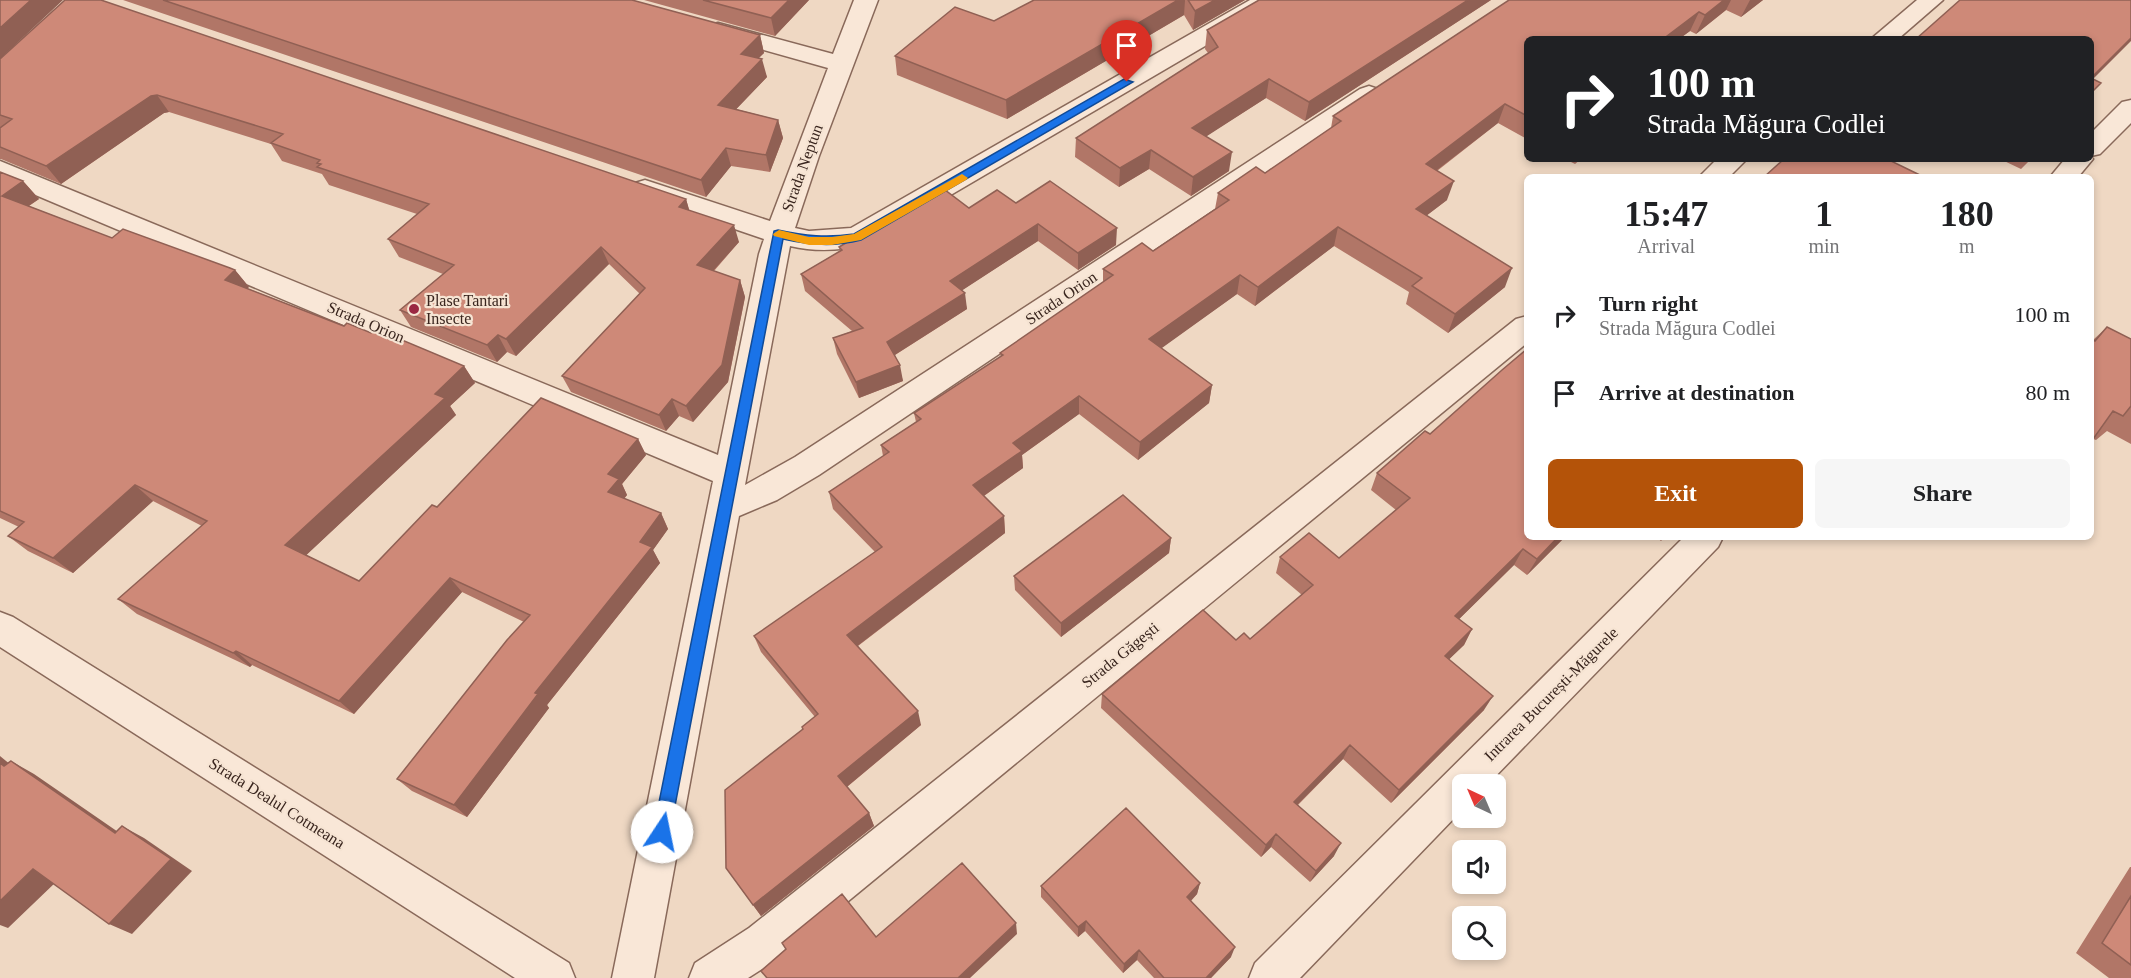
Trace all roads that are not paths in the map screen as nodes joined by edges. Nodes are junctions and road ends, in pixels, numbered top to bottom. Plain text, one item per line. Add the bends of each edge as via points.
1 (866, 0) edge
2 (1267, 0) edge
3 (1931, 0) edge
4 (700, 25) edge
5 (1887, 36) edge
6 (841, 64) junction
7 (1392, 79) edge
8 (2131, 108) edge
9 (2094, 145) edge
10 (1730, 162) edge
11 (2077, 162) edge
12 (0, 170) edge
13 (1716, 174) edge
14 (2066, 174) edge
15 (624, 181) edge
16 (778, 234) junction
17 (1524, 329) edge
18 (732, 475) junction
19 (726, 507) junction
20 (1703, 540) edge
21 (0, 628) edge
22 (542, 976) edge
23 (633, 978) edge
24 (710, 978) edge
25 (1270, 978) edge

1 - 6 street, Strada Neptun
2 - 16 street via 856,237 809,241
3 - 5 street
4 - 6 street
6 - 16 street, Strada Neptun
7 - 19 street, Strada Orion via 807,466 765,491
8 - 9 street
10 - 13 street
11 - 14 street
12 - 18 street, Strada Orion
15 - 16 street
16 - 18 street, Strada Neptun
17 - 24 street, Strada Găgești via 764,943
18 - 19 street, Strada Neptun
19 - 23 street, Strada Neptun
20 - 25 street, Intrarea București-Măgurele
21 - 22 street, Strada Dealul Cotmeana

